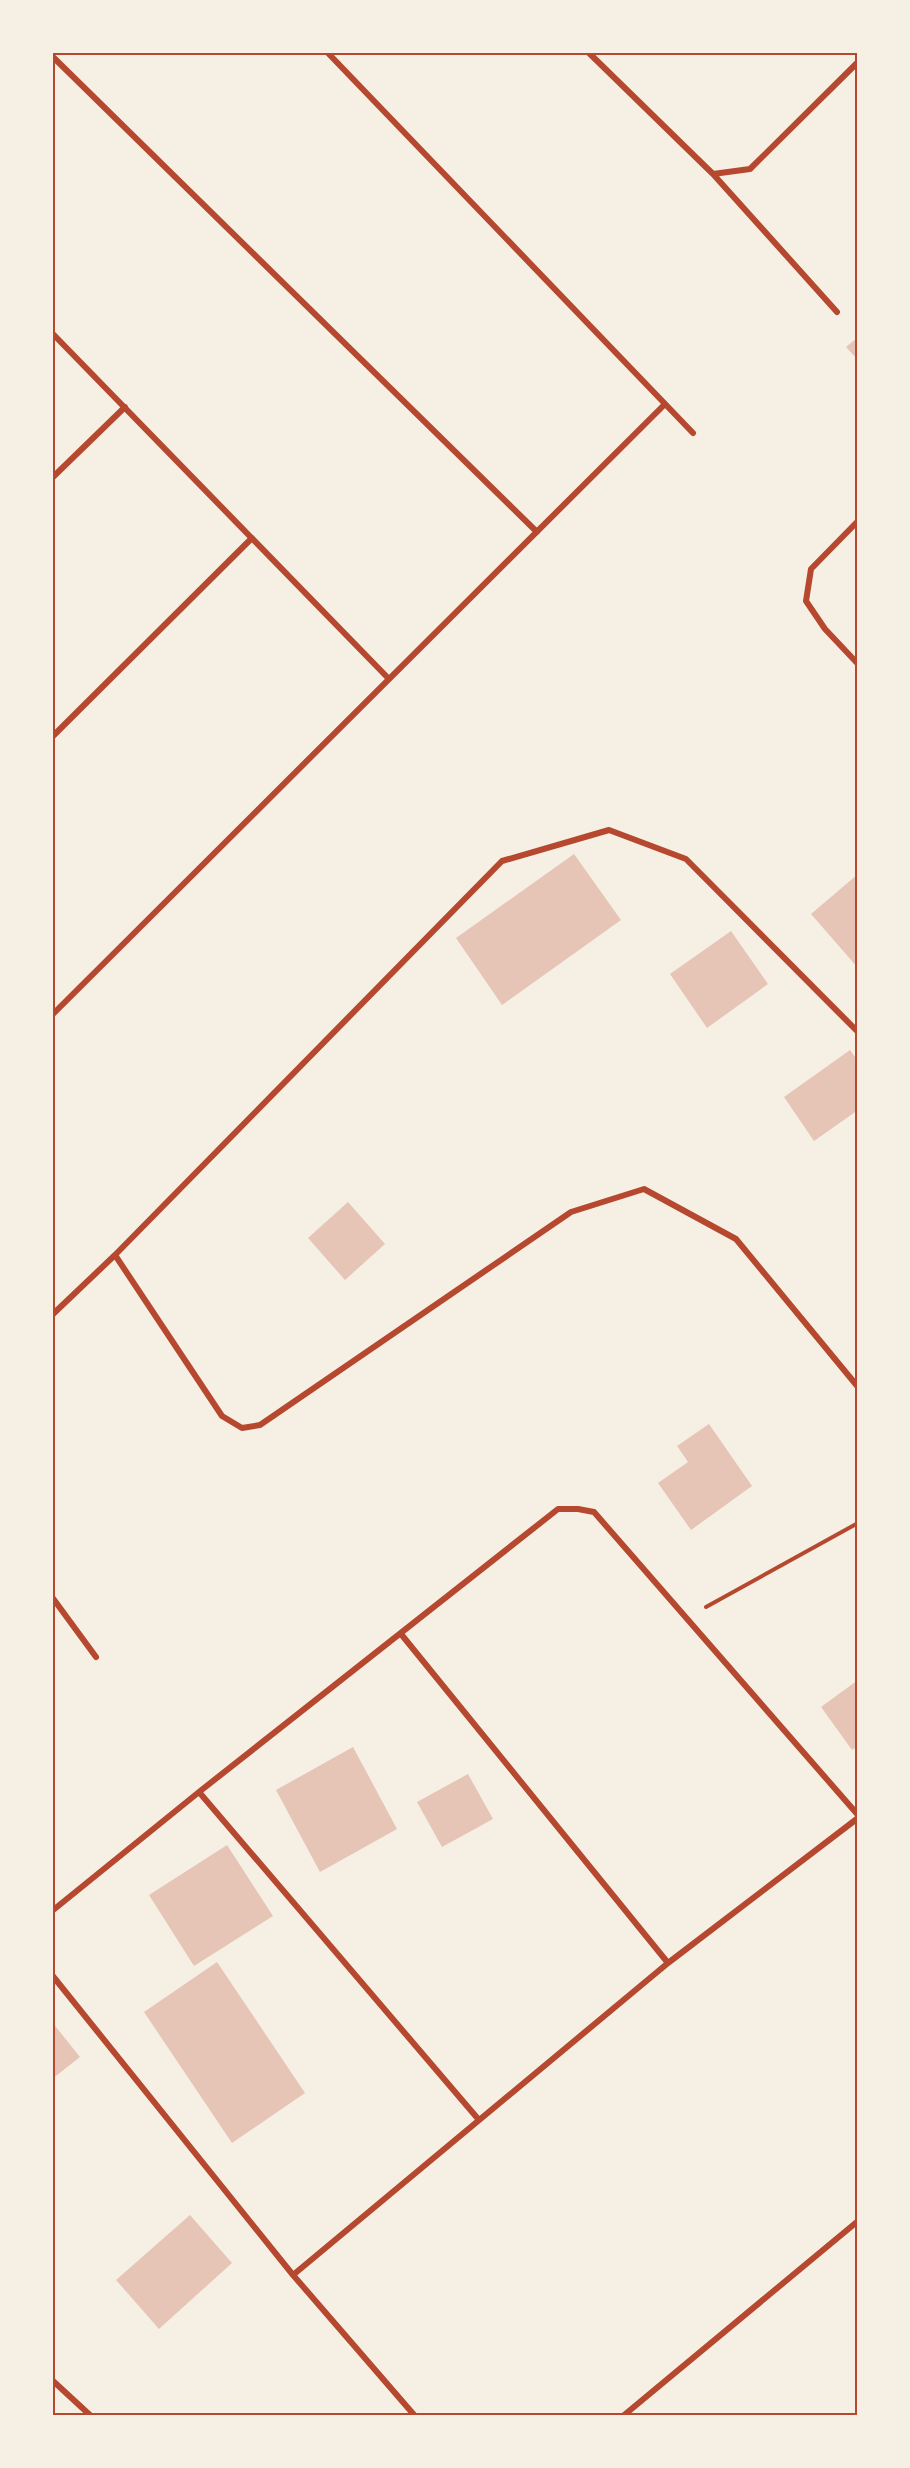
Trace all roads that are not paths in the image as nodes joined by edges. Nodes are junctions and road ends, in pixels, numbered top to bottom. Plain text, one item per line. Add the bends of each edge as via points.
1 (327, 52) edge
2 (590, 53) edge
3 (52, 56) edge
4 (858, 62) edge
5 (713, 174) junction
6 (837, 312) dead end
7 (52, 333) edge
8 (665, 404) junction
9 (125, 407) junction
10 (693, 434) dead end
11 (52, 478) edge
12 (858, 521) edge
13 (537, 532) junction
14 (252, 538) junction
15 (858, 663) edge
16 (389, 679) junction
17 (52, 737) edge
18 (52, 1015) edge
19 (858, 1032) edge
20 (115, 1255) junction
21 (52, 1315) edge
22 (858, 1387) edge
23 (52, 1598) edge
24 (401, 1634) junction
25 (96, 1657) dead end
26 (199, 1792) junction
27 (858, 1817) edge
28 (52, 1911) edge
29 (668, 1963) junction
30 (52, 1975) edge
31 (479, 2120) junction
32 (858, 2221) edge
33 (293, 2275) junction
34 (52, 2380) edge
35 (91, 2415) edge
36 (415, 2415) edge
37 (623, 2415) edge

1 - 8 street
2 - 5 street
3 - 13 street
4 - 5 street via 750,169
5 - 6 street
7 - 9 street
8 - 10 street
8 - 13 street
9 - 11 street
9 - 14 street
12 - 15 street via 812,569 807,601 825,629
13 - 16 street
14 - 16 street
14 - 17 street
16 - 18 street
19 - 20 street via 686,860 609,830 502,861
20 - 21 street
20 - 22 street via 222,1416 242,1428 251,1427 260,1425 571,1212 644,1190 736,1239
23 - 25 street
24 - 26 street
24 - 27 street via 558,1509 594,1512
24 - 29 street
26 - 28 street
26 - 31 street
27 - 29 street
29 - 31 street
30 - 33 street
31 - 33 street
32 - 37 street
33 - 36 street
34 - 35 street

